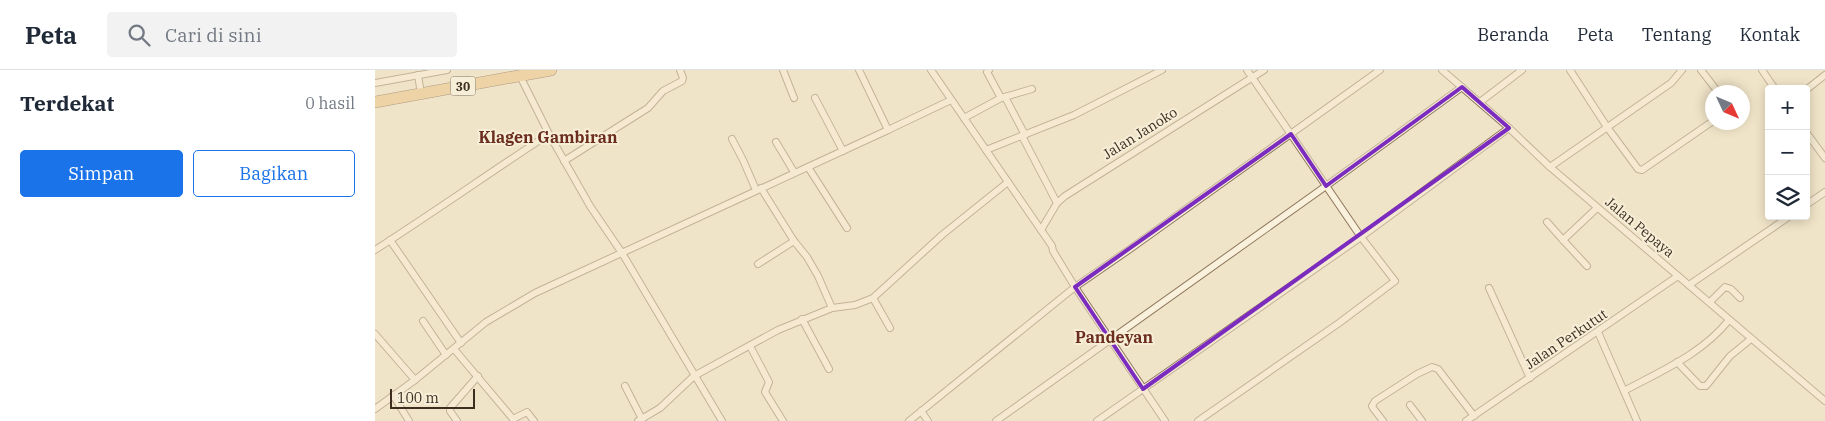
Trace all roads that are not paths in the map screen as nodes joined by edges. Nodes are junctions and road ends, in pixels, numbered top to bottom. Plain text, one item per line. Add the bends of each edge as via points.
1 (447, 70) edge
2 (551, 70) edge
3 (680, 70) edge
4 (783, 70) edge
5 (859, 70) edge
6 (931, 70) edge
7 (989, 70) edge
8 (1162, 70) edge
9 (1247, 70) edge
10 (1264, 70) edge
11 (1380, 70) edge
12 (1442, 70) edge
13 (1522, 70) edge
14 (1570, 70) edge
15 (1682, 70) edge
16 (1701, 70) edge
17 (1762, 70) edge
18 (519, 73) edge
19 (418, 76) junction
20 (1825, 76) edge
21 (1252, 78) junction
22 (375, 83) edge
23 (1713, 85) edge
24 (1772, 85) edge
25 (1462, 87) junction
26 (1810, 87) edge
27 (1032, 89) dead end
28 (421, 94) junction
29 (793, 98) dead end
30 (815, 98) dead end
31 (1003, 98) junction
32 (951, 100) junction
33 (375, 102) edge
34 (1480, 102) junction
35 (964, 118) junction
36 (1705, 126) edge
37 (1607, 127) junction
38 (1509, 128) junction
39 (888, 130) junction
40 (549, 134) junction
41 (1291, 134) junction
42 (1024, 136) junction
43 (1810, 137) edge
44 (732, 139) dead end
45 (776, 142) dead end
46 (986, 150) junction
47 (843, 151) junction
48 (1825, 158) edge
49 (564, 161) junction
50 (808, 167) junction
51 (1550, 167) junction
52 (794, 172) junction
53 (1008, 182) junction
54 (1326, 186) junction
55 (758, 189) junction
56 (1825, 192) edge
57 (1810, 202) edge
58 (1057, 203) junction
59 (1597, 208) junction
60 (1784, 220) edge
61 (1547, 222) dead end
62 (847, 228) dead end
63 (1041, 230) junction
64 (1361, 236) junction
65 (390, 240) junction
66 (1563, 240) junction
67 (794, 241) junction
68 (375, 250) edge
69 (622, 253) junction
70 (758, 264) dead end
71 (1587, 266) dead end
72 (1678, 276) junction
73 (1689, 284) junction
74 (1075, 286) junction
75 (1489, 288) dead end
76 (873, 298) junction
77 (1740, 298) dead end
78 (1710, 302) junction
79 (832, 308) junction
80 (802, 319) junction
81 (1729, 320) junction
82 (423, 321) dead end
83 (890, 328) dead end
84 (1598, 332) junction
85 (375, 334) edge
86 (1751, 339) junction
87 (1111, 340) junction
88 (461, 343) junction
89 (750, 346) junction
90 (454, 349) junction
91 (446, 355) junction
92 (1677, 362) junction
93 (829, 369) dead end
94 (478, 376) junction
95 (694, 376) junction
96 (1530, 378) junction
97 (415, 380) junction
98 (625, 386) dead end
99 (1143, 389) junction
100 (1624, 391) junction
101 (393, 394) junction
102 (1825, 401) edge
103 (1410, 405) dead end
104 (375, 409) edge
105 (921, 411) junction
106 (1474, 416) junction
107 (640, 420) edge
108 (409, 421) edge
109 (457, 421) edge
110 (534, 421) edge
111 (722, 421) edge
112 (783, 421) edge
113 (909, 421) edge
114 (928, 421) edge
115 (996, 421) edge
116 (1097, 421) edge
117 (1165, 421) edge
118 (1198, 421) edge
119 (1383, 421) edge
120 (1422, 421) edge
121 (1466, 421) edge
122 (1637, 421) edge

1 - 19 street
2 - 18 highway, 30
3 - 49 street via 682,81 663,91 648,108
4 - 29 street
5 - 39 street
6 - 32 street
7 - 31 street via 987,72
8 - 42 street via 1080,112
9 - 21 street
10 - 21 street, Jalan Janoko
11 - 41 street
12 - 25 street, Jalan Pepaya
13 - 34 street
14 - 37 street
15 - 37 street via 1671,83
16 - 23 street
17 - 24 street
18 - 28 highway, 30
18 - 40 street
19 - 22 street
19 - 28 street
20 - 26 street
21 - 41 street
21 - 58 street, Jalan Janoko
25 - 34 street, Jalan Pepaya
25 - 54 street
27 - 31 street
28 - 33 highway, 30
30 - 47 street
31 - 35 street
31 - 42 street
32 - 35 street
32 - 39 street
34 - 38 street, Jalan Pepaya
35 - 46 street
36 - 37 street via 1639,170
37 - 51 street
38 - 51 street, Jalan Pepaya
38 - 64 street
39 - 47 street
40 - 49 street
40 - 65 street
41 - 54 street
41 - 74 street
42 - 46 street
42 - 58 street
43 - 48 street
44 - 55 street
45 - 52 street
46 - 53 street
47 - 50 street
49 - 69 street
50 - 52 street
50 - 62 street
51 - 59 street, Jalan Pepaya
52 - 55 street
53 - 63 street
53 - 76 street via 942,235
54 - 64 street
54 - 87 street
55 - 67 street
55 - 69 street
56 - 57 street
58 - 63 street, Jalan Janoko
59 - 66 street
59 - 72 street, Jalan Pepaya
60 - 73 street
61 - 66 street
63 - 74 street
64 - 99 street
64 - 118 street via 1392,274 1395,283
65 - 68 street
65 - 88 street
66 - 71 street
67 - 70 street
67 - 79 street via 818,276
69 - 88 street via 535,293 486,322
69 - 95 street
72 - 73 street, Jalan Pepaya
72 - 84 street, Jalan Perkutut
73 - 78 street, Jalan Pepaya
74 - 87 street
74 - 105 street
75 - 96 street
76 - 79 street via 855,305
76 - 83 street
77 - 78 street via 1725,287
78 - 81 street, Jalan Pepaya
79 - 80 street
80 - 89 street
80 - 93 street
81 - 86 street, Jalan Pepaya
81 - 92 street via 1718,334
82 - 91 street
84 - 96 street, Jalan Perkutut
84 - 100 street
85 - 97 street
86 - 92 street via 1730,356 1706,386 1700,386
86 - 102 street, Jalan Pepaya
87 - 99 street
87 - 115 street
88 - 90 street
89 - 95 street
89 - 112 street via 769,382 765,390
90 - 91 street
90 - 94 street
91 - 97 street
92 - 100 street
94 - 109 street via 450,408
94 - 110 street via 513,419 527,412
95 - 107 street via 673,398
95 - 111 street
96 - 106 street, Jalan Perkutut
97 - 101 street
98 - 107 street
99 - 116 street
99 - 117 street
100 - 122 street
101 - 104 street
101 - 108 street
103 - 120 street
105 - 113 street
105 - 114 street
106 - 119 street via 1438,369 1432,367 1375,401 1372,406
106 - 121 street, Jalan Perkutut

